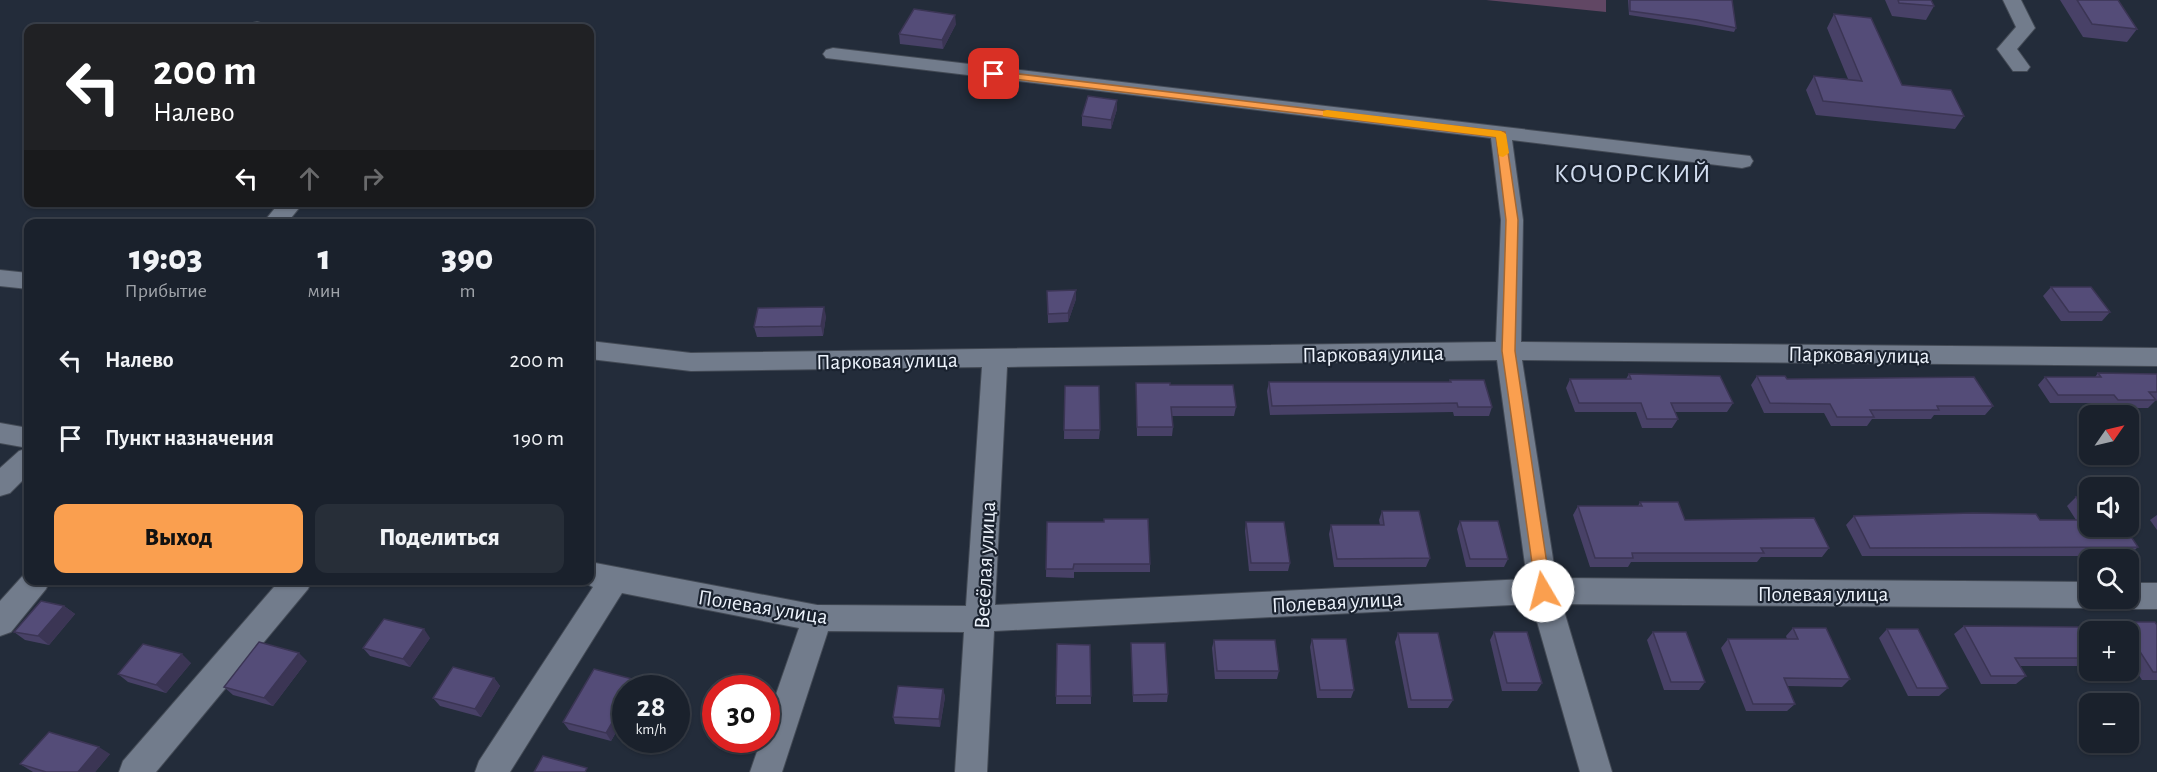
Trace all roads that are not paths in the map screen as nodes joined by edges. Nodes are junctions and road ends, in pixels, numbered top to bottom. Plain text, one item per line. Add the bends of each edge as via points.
1 (2012, 0) edge
2 (833, 54) dead end
3 (2020, 67) dead end
4 (1501, 134) junction
5 (1742, 161) dead end
6 (288, 207) edge
7 (278, 219) edge
8 (0, 278) edge
9 (24, 281) edge
10 (594, 350) edge
11 (1508, 351) junction
12 (2157, 357) edge
13 (995, 358) junction
14 (0, 433) edge
15 (24, 437) edge
16 (24, 463) edge
17 (0, 485) edge
18 (602, 577) edge
19 (32, 585) edge
20 (294, 585) edge
21 (1543, 591) junction
22 (2079, 595) edge
23 (2139, 596) edge
24 (2157, 596) edge
25 (817, 618) junction
26 (981, 619) junction
27 (0, 623) edge
28 (135, 772) edge
29 (491, 772) edge
30 (766, 772) edge
31 (971, 772) edge
32 (1596, 772) edge

1 - 3 street via 2026,28 2007,49
2 - 4 street
4 - 5 street
4 - 11 street via 1512,220
6 - 7 street
8 - 9 street
10 - 13 street, Парковая улица via 691,362
11 - 12 street, Парковая улица
11 - 13 street, Парковая улица
11 - 21 street
13 - 26 street, Весёлая улица
14 - 15 street
16 - 17 street
18 - 25 street, Полевая улица
18 - 29 street
19 - 27 street
20 - 28 street
21 - 22 street, Полевая улица
21 - 26 street, Полевая улица
21 - 32 street
23 - 24 street
25 - 26 street, Полевая улица
25 - 30 street
26 - 31 street, Весёлая улица

